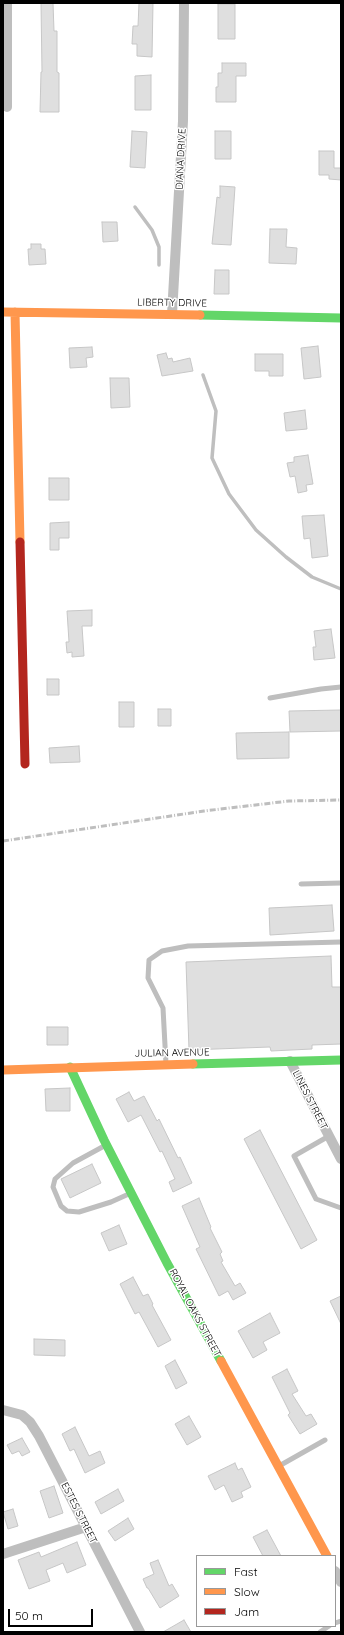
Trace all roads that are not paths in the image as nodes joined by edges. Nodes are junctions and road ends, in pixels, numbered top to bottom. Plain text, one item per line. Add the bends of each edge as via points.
1 (7, 3) edge
2 (184, 3) edge
3 (7, 107) dead end
4 (3, 312) edge
5 (15, 312) junction
6 (172, 314) junction
7 (341, 318) edge
8 (341, 687) edge
9 (270, 698) dead end
10 (25, 764) dead end
11 (341, 883) edge
12 (301, 884) dead end
13 (341, 942) edge
14 (341, 1060) edge
15 (290, 1062) junction
16 (166, 1065) junction
17 (70, 1067) junction
18 (3, 1070) edge
19 (329, 1136) junction
20 (107, 1144) junction
21 (341, 1159) edge
22 (132, 1193) junction
23 (341, 1208) edge
24 (3, 1410) edge
25 (325, 1440) dead end
26 (278, 1467) junction
27 (86, 1527) junction
28 (3, 1554) edge
29 (326, 1555) edge
30 (336, 1573) edge
31 (341, 1582) edge
32 (140, 1632) edge

1 - 3 street
2 - 6 street, DIANA DRIVE via 183,121
4 - 5 street, LIBERTY DRIVE
5 - 6 street, LIBERTY DRIVE
5 - 10 street
6 - 7 street, LIBERTY DRIVE
8 - 9 lane
11 - 12 lane
13 - 16 lane via 188,946 162,951 149,960 148,978 163,1008
14 - 15 street, JULIAN AVENUE
15 - 16 street, JULIAN AVENUE
15 - 19 street, LINES STREET
16 - 17 street, JULIAN AVENUE
17 - 18 street, JULIAN AVENUE
17 - 20 street, ROYAL OAKS STREET
19 - 21 street, LINES STREET
19 - 23 lane via 294,1156 316,1199
20 - 22 street, ROYAL OAKS STREET
20 - 22 lane via 73,1163 55,1179 53,1187 61,1206 67,1211 79,1212
22 - 26 street, ROYAL OAKS STREET
24 - 27 street, ESTES STREET via 22,1415 40,1436
25 - 26 lane
26 - 29 street, ROYAL OAKS STREET
27 - 28 street
27 - 32 street, ESTES STREET
30 - 31 street

